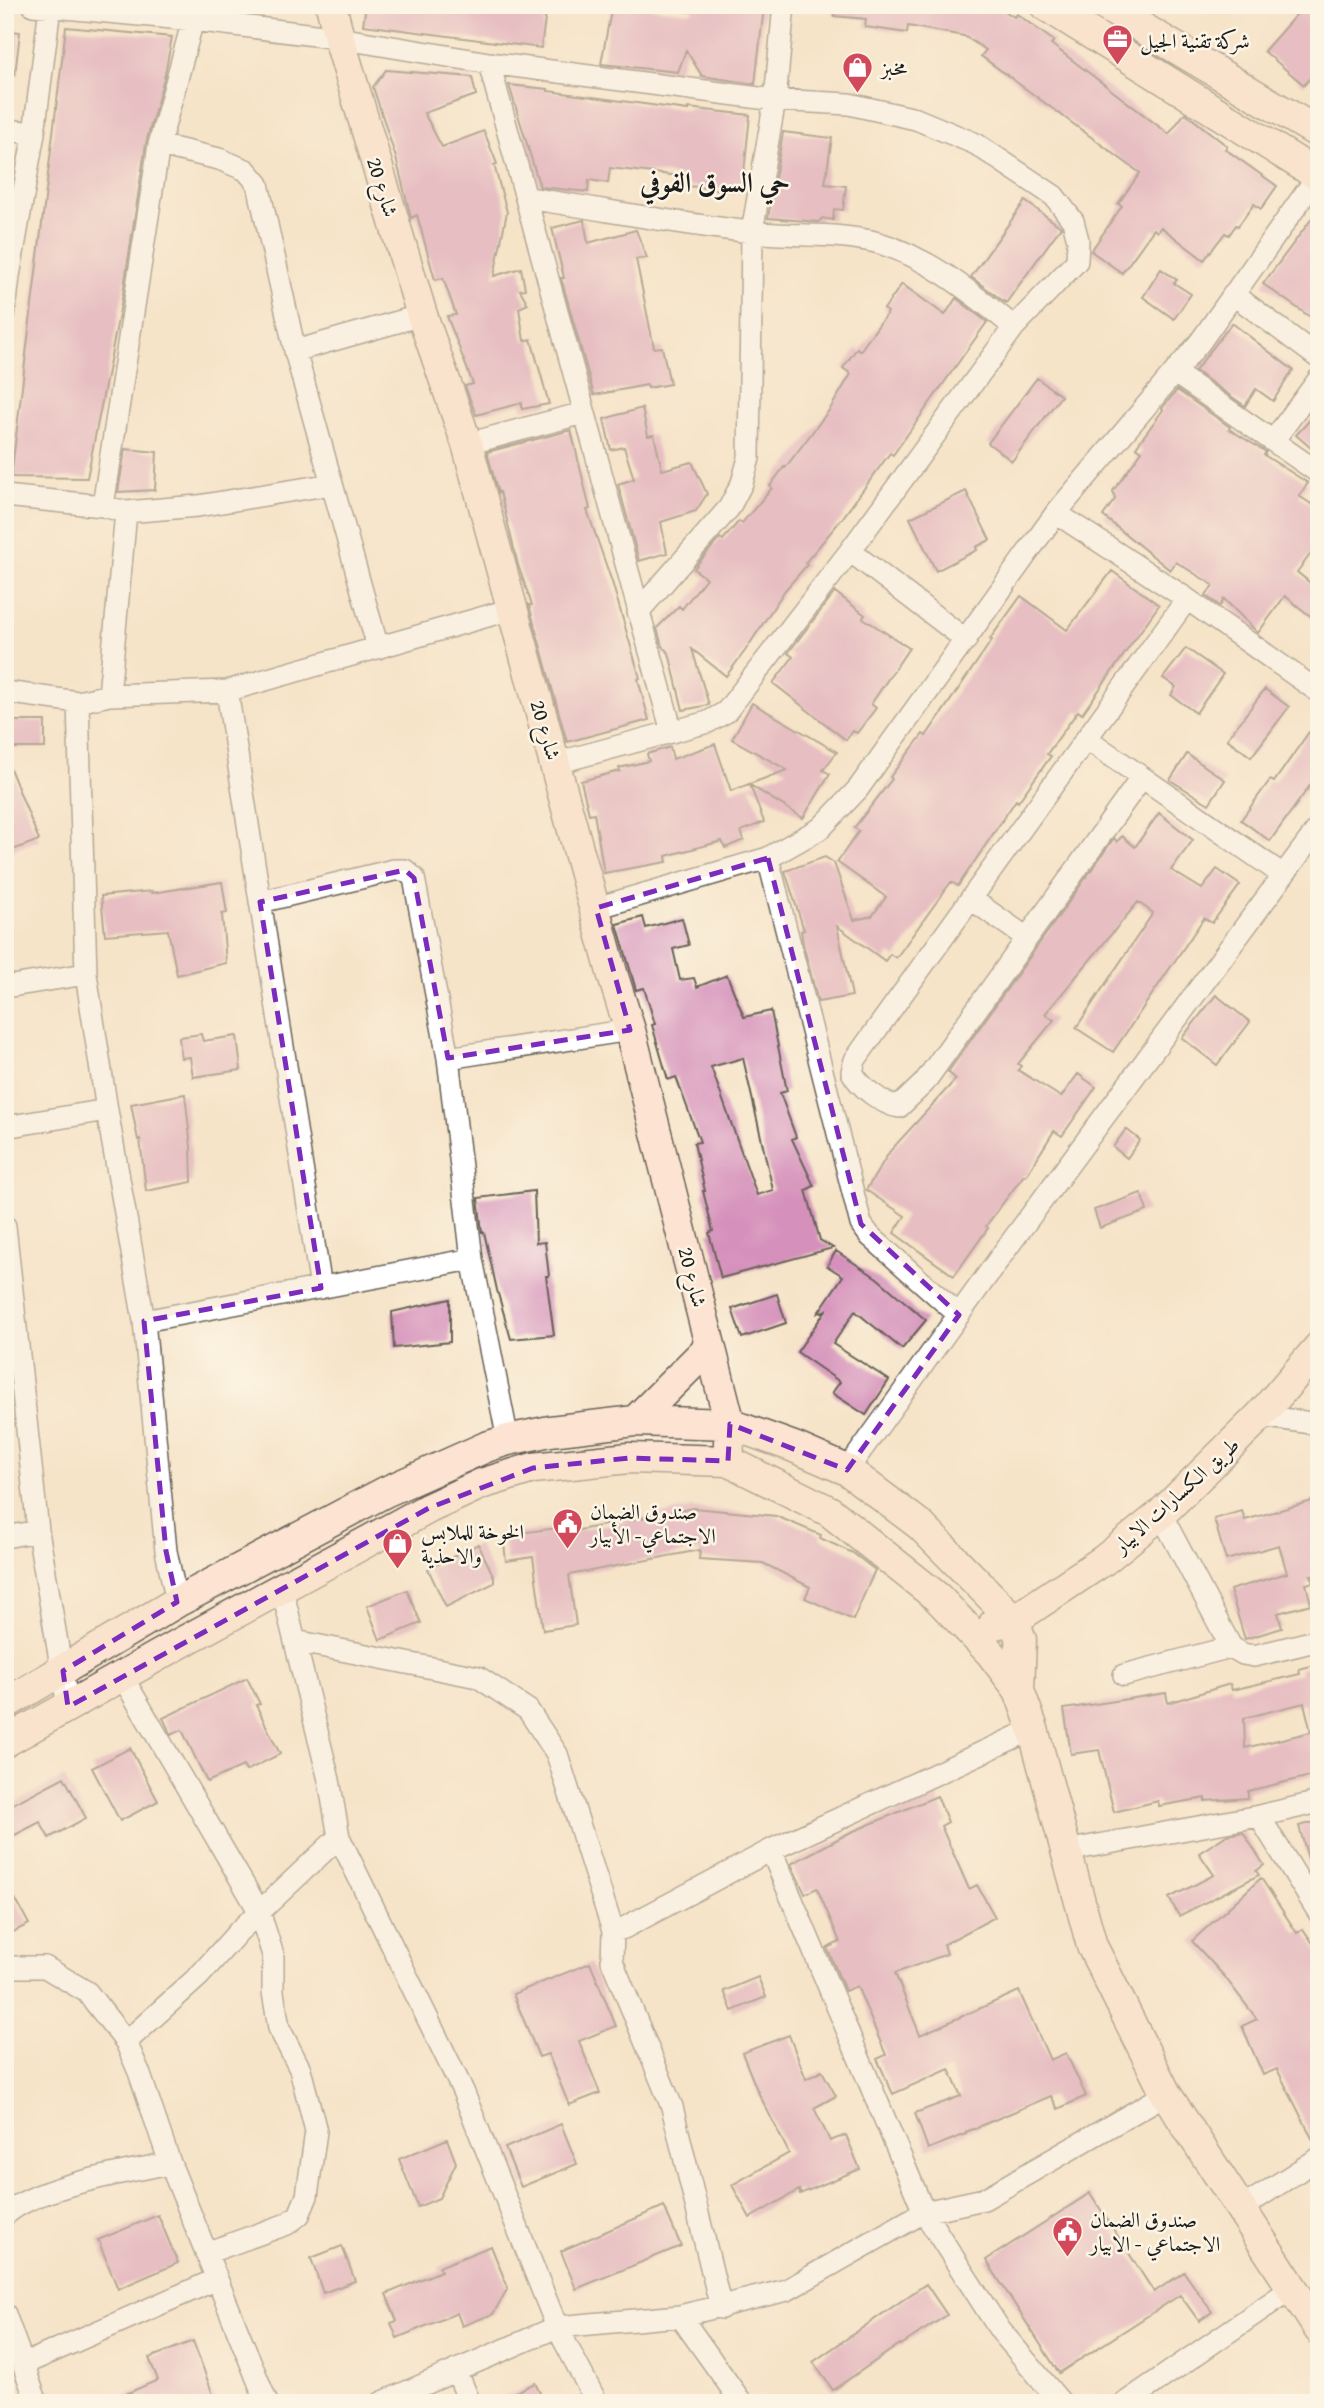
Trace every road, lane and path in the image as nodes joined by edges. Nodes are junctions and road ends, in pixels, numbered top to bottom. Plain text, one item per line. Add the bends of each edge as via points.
1 (331, 5) edge
2 (784, 5) edge
3 (1104, 5) edge
4 (41, 6) edge
5 (1050, 6) edge
6 (193, 20) junction
7 (339, 38) junction
8 (489, 63) junction
9 (775, 100) junction
10 (5, 130) edge
11 (34, 133) junction
12 (1319, 133) edge
13 (159, 145) junction
14 (1319, 175) edge
15 (527, 198) junction
16 (752, 232) junction
17 (7, 275) edge
18 (1233, 294) junction
19 (5, 311) edge
20 (422, 315) junction
21 (1014, 327) junction
22 (295, 351) junction
23 (1319, 358) edge
24 (1175, 373) junction
25 (1319, 379) edge
26 (583, 413) junction
27 (1273, 441) junction
28 (467, 444) junction
29 (1319, 472) edge
30 (332, 484) junction
31 (5, 496) edge
32 (103, 506) junction
33 (126, 512) junction
34 (1056, 513) junction
35 (850, 551) junction
36 (1187, 599) junction
37 (512, 609) junction
38 (638, 612) junction
39 (966, 640) junction
40 (378, 648) junction
41 (227, 691) junction
42 (5, 692) edge
43 (1319, 692) edge
44 (109, 695) junction
45 (78, 702) junction
46 (671, 732) junction
47 (1087, 739) junction
48 (556, 763) junction
49 (1142, 776) junction
50 (1319, 827) edge
51 (768, 858) junction
52 (1283, 875) junction
53 (971, 899) junction
54 (260, 902) junction
55 (596, 908) junction
56 (1027, 938) junction
57 (86, 974) junction
58 (5, 987) edge
59 (630, 1030) junction
60 (447, 1058) junction
61 (107, 1110) junction
62 (5, 1127) edge
63 (5, 1226) edge
64 (472, 1259) junction
65 (321, 1288) junction
66 (959, 1315) junction
67 (144, 1321) junction
68 (710, 1346) junction
69 (1319, 1347) edge
70 (16, 1415) edge
71 (1260, 1416) junction
72 (635, 1421) junction
73 (730, 1424) junction
74 (1319, 1424) edge
75 (508, 1440) junction
76 (728, 1461) junction
77 (847, 1471) junction
78 (1161, 1514) junction
79 (38, 1531) junction
80 (5, 1537) edge
81 (282, 1589) junction
82 (177, 1602) junction
83 (1014, 1620) junction
84 (966, 1625) junction
85 (1319, 1640) edge
86 (295, 1641) junction
87 (1231, 1647) junction
88 (63, 1671) junction
89 (1124, 1675) dead end
90 (121, 1676) junction
91 (1018, 1690) junction
92 (5, 1704) edge
93 (68, 1707) junction
94 (1033, 1729) junction
95 (5, 1742) edge
96 (1319, 1802) edge
97 (1259, 1816) junction
98 (339, 1838) junction
99 (771, 1850) junction
100 (1065, 1851) junction
101 (259, 1911) junction
102 (1319, 1913) edge
103 (613, 1931) junction
104 (5, 1967) edge
105 (126, 2042) junction
106 (1166, 2094) junction
107 (1319, 2158) edge
108 (170, 2163) junction
109 (1240, 2209) junction
110 (925, 2212) junction
111 (5, 2215) edge
112 (206, 2253) junction
113 (217, 2279) junction
114 (1291, 2289) junction
115 (720, 2308) junction
116 (5, 2314) edge
117 (680, 2316) junction
118 (557, 2327) junction
119 (1319, 2329) edge
120 (24, 2364) junction
121 (456, 2370) junction
122 (37, 2403) edge
123 (267, 2403) edge
124 (381, 2403) edge
125 (470, 2403) edge
126 (597, 2403) edge
127 (742, 2403) edge
128 (1061, 2403) edge
129 (1125, 2403) edge

1 - 7 street, شارع 20
2 - 9 street
3 - 12 street
4 - 6 street
4 - 11 street
5 - 14 street
6 - 7 street
6 - 13 street
7 - 8 street
7 - 20 street, شارع 20
8 - 9 street
8 - 15 street
9 - 16 street
9 - 21 street via 849,104 916,119 976,144 1054,196 1073,221 1077,261
10 - 11 street
11 - 17 street
13 - 22 street via 219,159 246,170 258,184
13 - 32 street
14 - 18 street
15 - 16 street
15 - 26 street
16 - 21 street via 879,243 958,283
16 - 38 street via 746,470 729,508
17 - 19 street
18 - 23 street
18 - 24 street
20 - 22 street
20 - 28 street, شارع 20
21 - 35 street
22 - 30 street
24 - 27 street
24 - 34 street
25 - 27 street
26 - 28 street
26 - 38 street
27 - 29 street
28 - 37 street, شارع 20
30 - 33 street via 198,506
30 - 40 street
31 - 32 street
32 - 33 street
33 - 44 street
34 - 36 street
34 - 39 street
35 - 39 street
35 - 46 street via 726,712
36 - 43 street
36 - 47 street
37 - 40 street
37 - 48 street, شارع 20
38 - 46 street
39 - 51 street via 858,789 821,828
40 - 41 street
41 - 44 street
41 - 54 street
42 - 45 street
44 - 45 street
45 - 57 street
46 - 48 street
47 - 49 street
47 - 53 street
48 - 55 street, شارع 20
49 - 52 street
49 - 56 street
50 - 52 street
51 - 55 street
51 - 66 street via 861,1224
52 - 66 street
53 - 56 street
53 - 56 street via 855,1060 852,1072 857,1081 889,1105 899,1107 924,1083
54 - 60 street via 405,870 414,878
54 - 65 street
55 - 59 street, شارع 20
57 - 58 street
57 - 61 street
59 - 60 street
59 - 68 street, شارع 20
60 - 64 street
61 - 62 street
61 - 67 street
63 - 70 street
64 - 65 street
64 - 75 street
65 - 67 street
66 - 77 street
67 - 82 street via 166,1551
68 - 72 street
68 - 73 street, شارع 20
69 - 71 street, طريق الكسارات الابيار
70 - 79 street
71 - 74 street
71 - 78 street, طريق الكسارات الابيار
72 - 73 street
72 - 75 street
73 - 76 street, شارع 20
73 - 77 street
75 - 82 street via 385,1492
76 - 81 street via 629,1458 533,1468 429,1508
76 - 84 street via 829,1511
77 - 83 street via 920,1525
78 - 83 street, طريق الكسارات الابيار via 1104,1560
78 - 87 street
79 - 80 street
79 - 88 street
81 - 86 street
81 - 90 street
82 - 88 street
83 - 84 street
83 - 91 street via 1021,1640
84 - 91 street
85 - 87 street via 1254,1656
86 - 98 street
86 - 103 street via 478,1677 528,1710 557,1754
87 - 89 street
88 - 92 street
88 - 93 street
90 - 93 street
90 - 101 street
91 - 94 street
93 - 95 street
94 - 99 street
94 - 100 street
96 - 97 street
97 - 100 street
97 - 102 street
98 - 101 street
98 - 118 street via 463,2091
99 - 103 street
99 - 110 street
100 - 106 street via 1092,1946
101 - 105 street via 199,1976
101 - 112 street via 273,1955 279,2028 300,2069 316,2131 307,2196 299,2215 286,2224
103 - 115 street via 612,1961 672,2107
104 - 105 street via 45,1967 87,1992
105 - 108 street
106 - 109 street
106 - 110 street via 984,2199
107 - 109 street
108 - 111 street via 30,2198
108 - 112 street
109 - 114 street
110 - 115 street via 787,2290
110 - 128 street via 1000,2330
112 - 113 street
113 - 120 street
113 - 123 street
114 - 119 street
114 - 129 street
115 - 117 street
116 - 120 street
117 - 118 street
117 - 127 street
118 - 121 street
118 - 126 street
120 - 122 street
121 - 124 street
121 - 125 street

